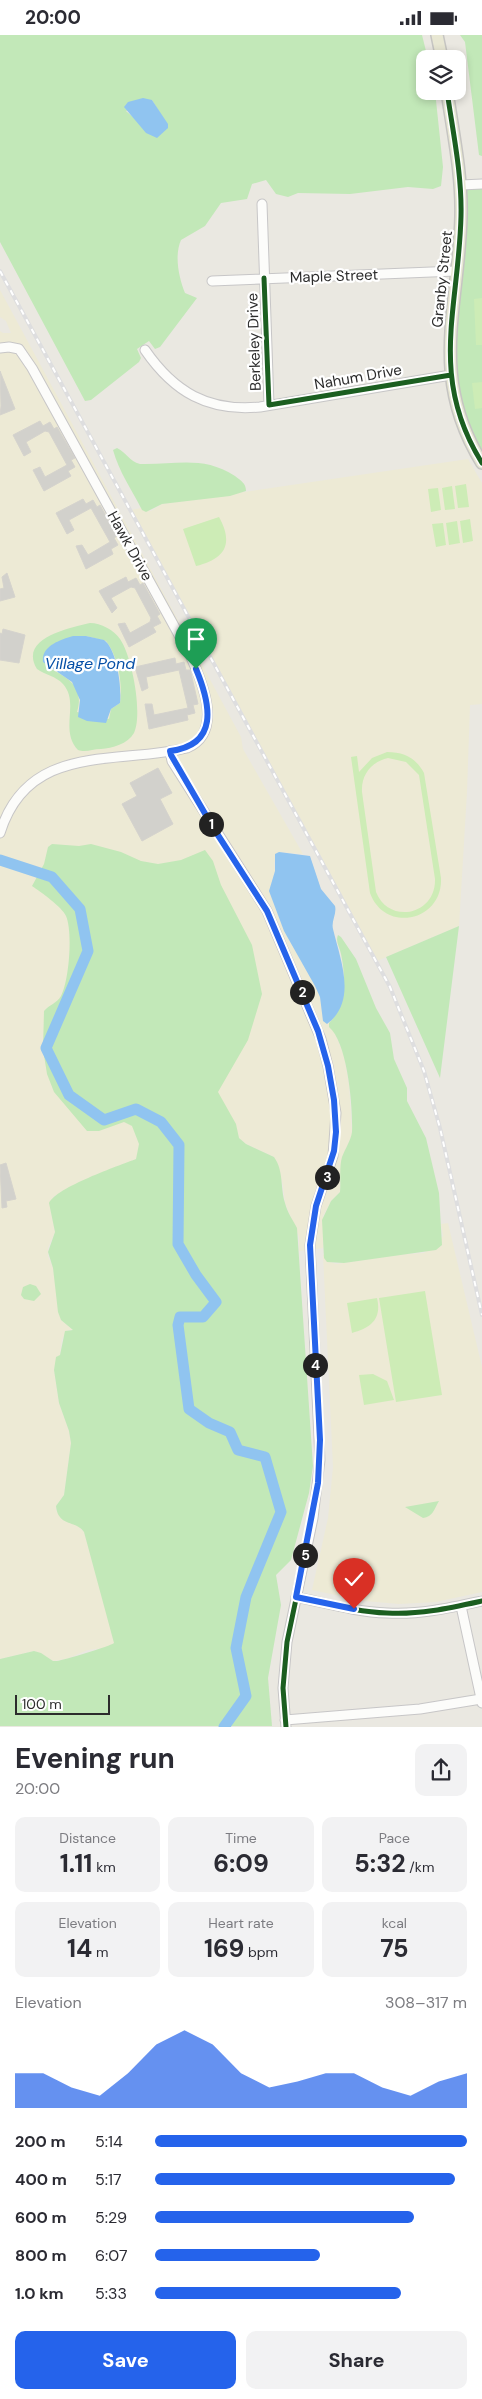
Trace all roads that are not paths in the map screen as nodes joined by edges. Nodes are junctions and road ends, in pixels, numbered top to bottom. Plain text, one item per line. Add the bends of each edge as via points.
1 (437, 35) edge
2 (440, 50) edge
3 (448, 100) edge
4 (461, 185) junction
5 (482, 185) edge
6 (262, 204) dead end
7 (456, 271) junction
8 (264, 278) junction
9 (212, 281) dead end
10 (0, 348) edge
11 (145, 350) dead end
12 (450, 375) junction
13 (269, 405) junction
14 (482, 463) edge
15 (170, 751) junction
16 (0, 833) edge
17 (296, 1597) junction
18 (482, 1601) edge
19 (461, 1606) junction
20 (482, 1701) edge
21 (286, 1723) edge

1 - 2 main road
3 - 4 main road, Granby Street
4 - 5 street
4 - 7 main road, Granby Street
6 - 8 street, Berkeley Drive
7 - 8 street, Maple Street
7 - 12 main road, Granby Street via 449,339
8 - 9 street, Maple Street
8 - 13 street, Berkeley Drive
10 - 15 street, Hawk Drive via 15,348 24,354 196,669 207,707 206,726 194,744
11 - 13 street, Nahum Drive via 169,380 201,400 239,408
12 - 13 street, Nahum Drive
12 - 14 main road, Granby Street via 462,422
15 - 16 street, Hawk Drive via 78,761 60,767 24,792 12,807
15 - 17 street via 182,776 267,911 318,1031 334,1100 334,1151 316,1206 310,1245 319,1478
17 - 19 street via 385,1613 425,1612
17 - 21 street via 284,1663
18 - 19 street
19 - 20 street
20 - 21 street

